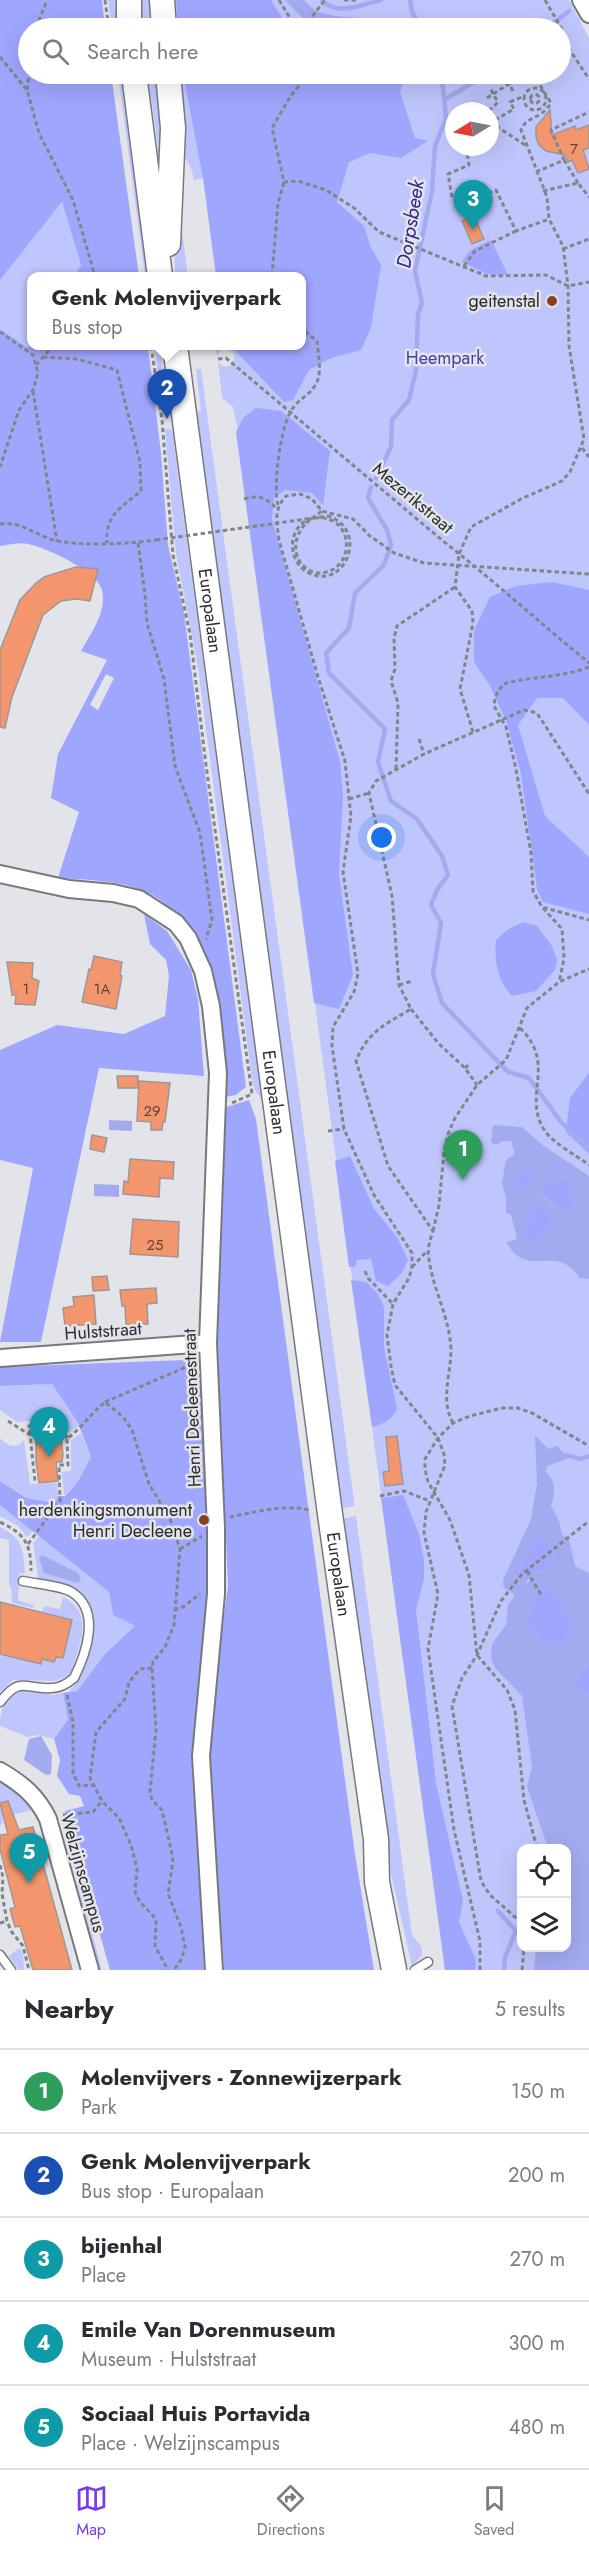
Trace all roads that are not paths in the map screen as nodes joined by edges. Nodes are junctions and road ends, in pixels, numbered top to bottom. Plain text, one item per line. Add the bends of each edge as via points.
1 (129, 0) edge
2 (162, 0) edge
3 (581, 0) edge
4 (589, 14) edge
5 (129, 18) edge
6 (163, 18) edge
7 (135, 84) edge
8 (169, 84) edge
9 (159, 272) edge
10 (170, 272) edge
11 (176, 350) edge
12 (0, 874) edge
13 (208, 1343) junction
14 (0, 1358) edge
15 (27, 1582) road end
16 (0, 1702) edge
17 (0, 1771) edge
18 (0, 1955) edge
19 (406, 1968) edge
20 (11, 1970) edge
21 (90, 1970) edge
22 (214, 1970) edge

1 - 5 main road
2 - 6 main road
3 - 4 street
7 - 9 main road
8 - 10 main road via 173,128
11 - 19 main road, Europalaan via 376,1839 377,1882
12 - 13 street, Henri Decleenestraat via 140,899 176,923 188,938 203,971 219,1072
13 - 14 street, Hulststraat
13 - 22 street, Henri Decleenestraat via 216,1594 201,1756
15 - 16 lane via 72,1592 87,1608 89,1632 74,1678 51,1688 20,1685 9,1690
17 - 21 street, Welzijnscampus via 22,1784 40,1802 48,1819
18 - 20 lane

